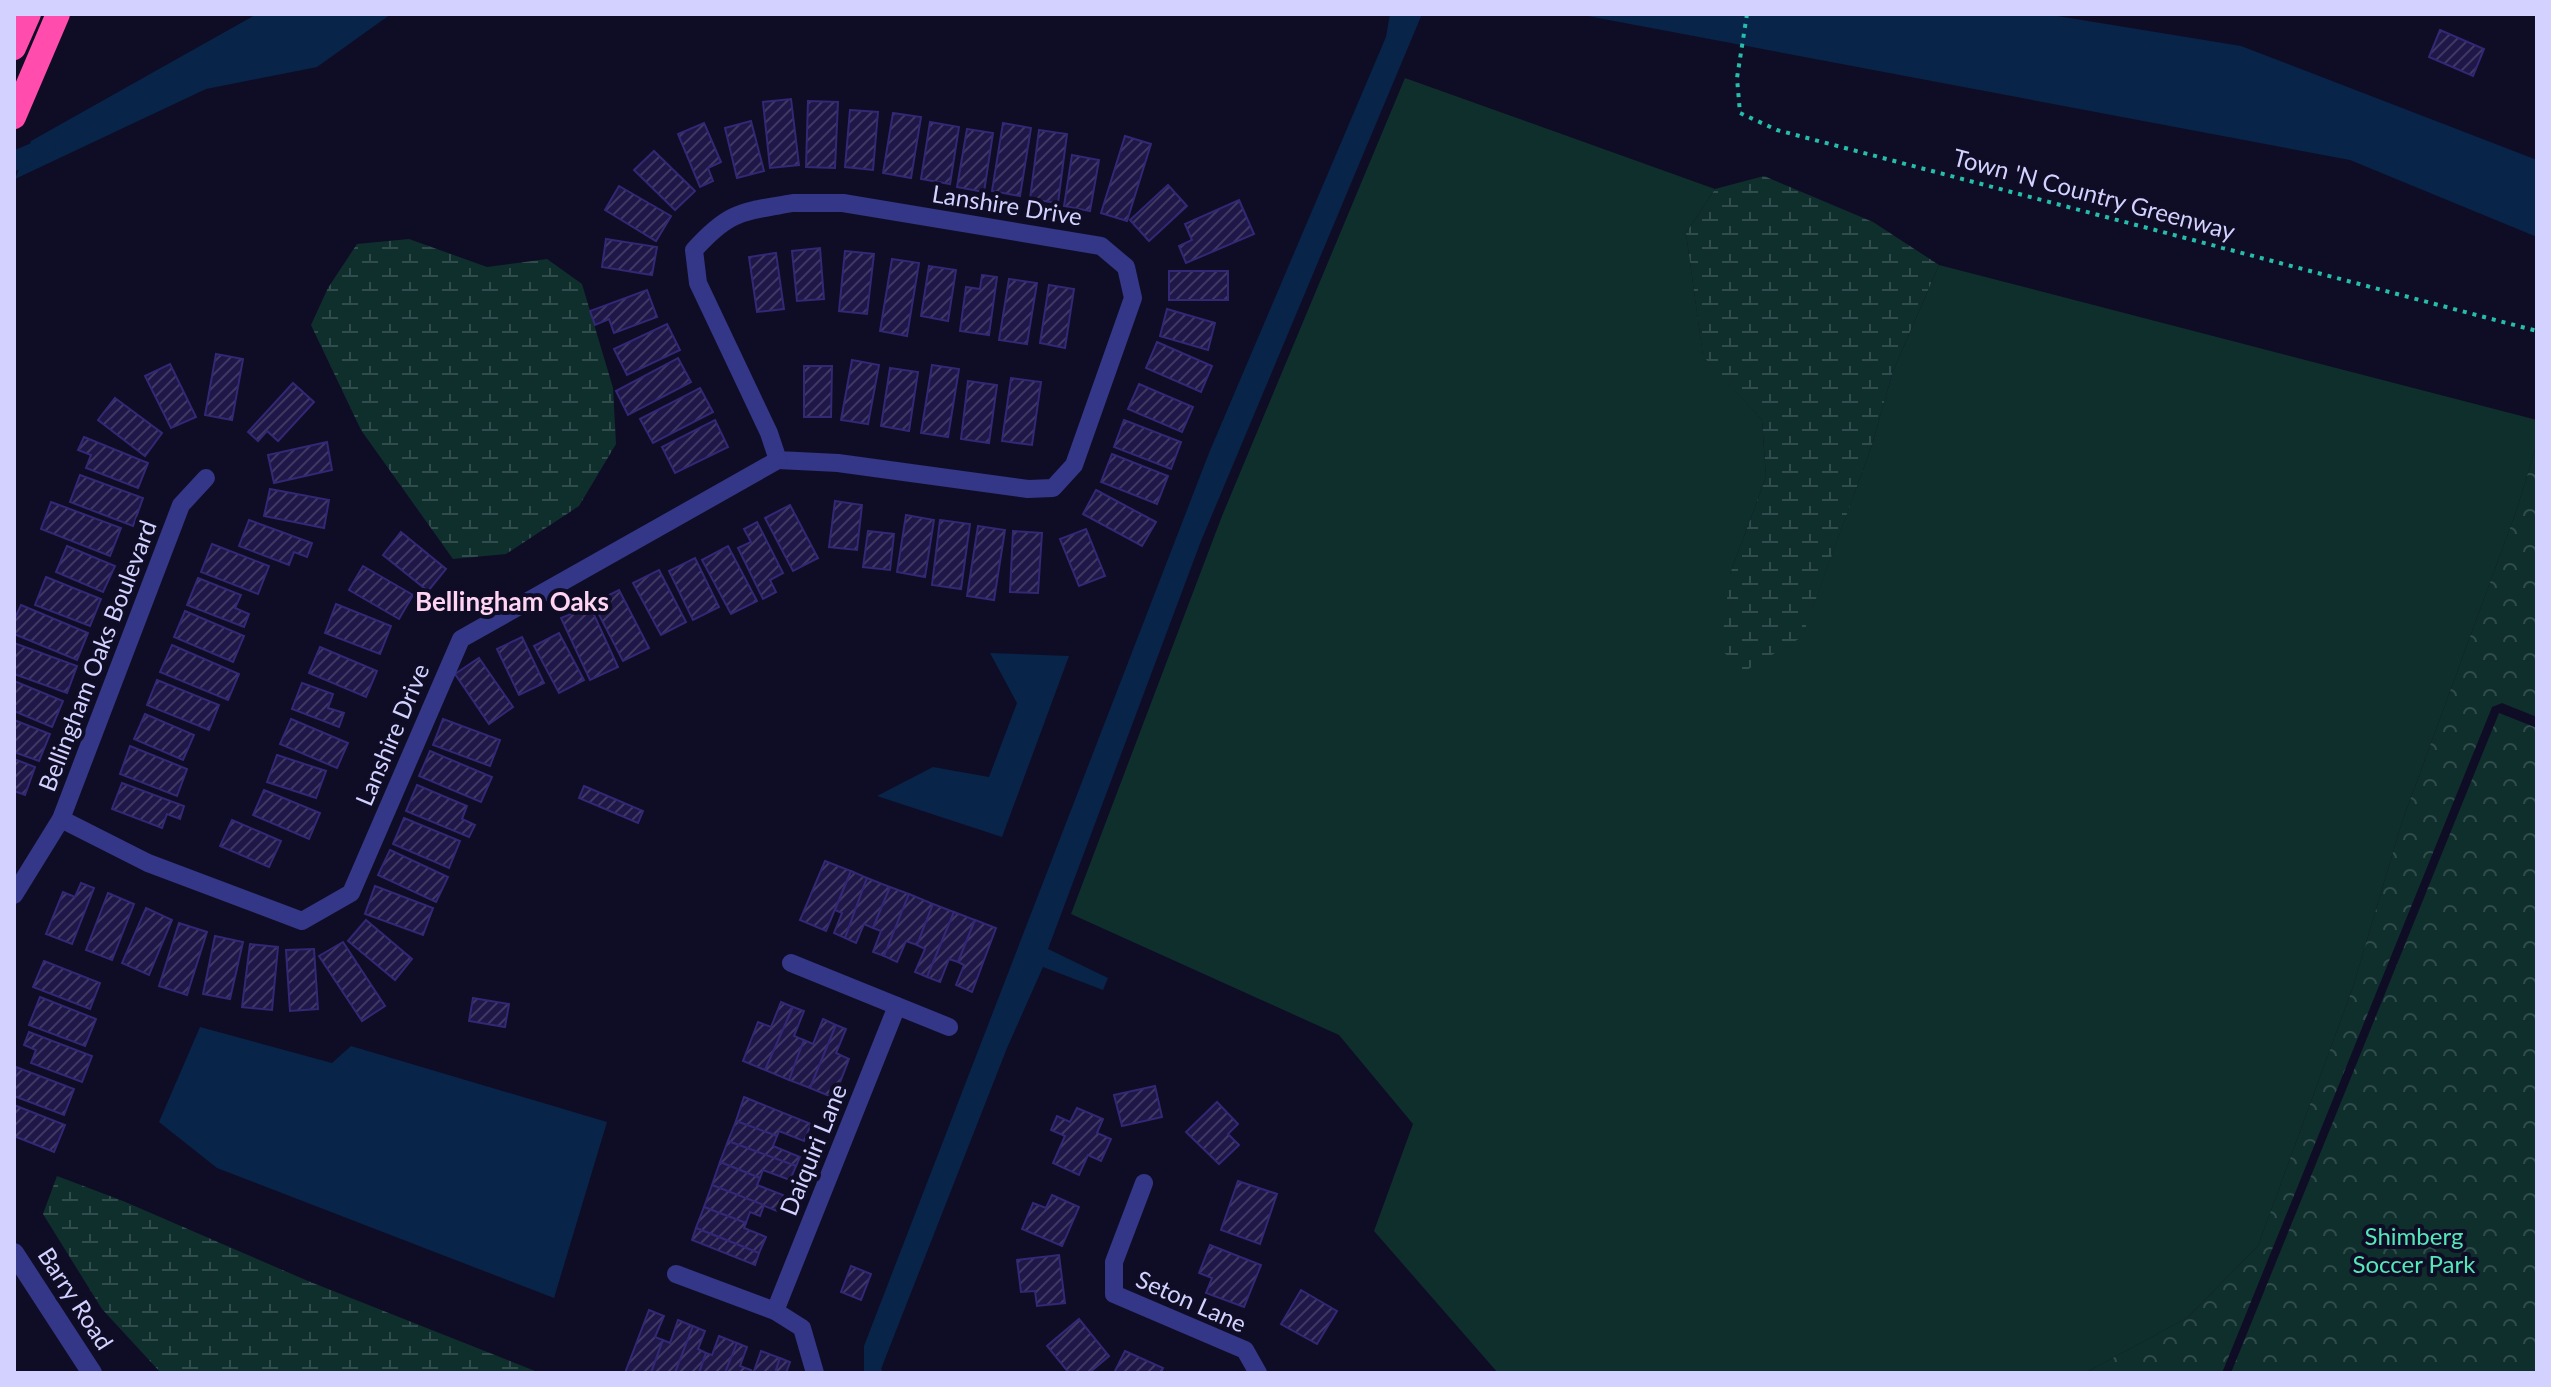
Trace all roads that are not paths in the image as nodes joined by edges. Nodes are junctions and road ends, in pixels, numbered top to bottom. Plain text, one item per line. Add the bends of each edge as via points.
1 (29, 14) edge
2 (58, 14) edge
3 (14, 48) edge
4 (14, 117) edge
5 (778, 460) junction
6 (206, 478) dead end
7 (61, 819) junction
8 (14, 895) edge
9 (791, 963) dead end
10 (897, 1006) junction
11 (949, 1027) dead end
12 (1144, 1183) dead end
13 (14, 1253) edge
14 (676, 1274) dead end
15 (775, 1311) junction
16 (92, 1373) edge
17 (815, 1373) edge
18 (1258, 1373) edge

1 - 3 highway
2 - 4 highway
5 - 5 street, Lanshire Drive via 698,283 694,250 716,226 741,212 793,203 843,203 1101,246 1126,267 1133,298 1074,465 1053,488
5 - 7 street, Lanshire Drive via 461,639 351,893 302,921 148,863
6 - 7 street, Bellingham Oaks Boulevard via 181,505
7 - 8 street, Bellingham Oaks Boulevard
9 - 10 street
10 - 11 street
10 - 15 street, Daiquiri Lane
12 - 18 street, Seton Lane via 1114,1262 1114,1294 1245,1350
13 - 16 street, Barry Road
14 - 15 street
15 - 17 street via 802,1328

